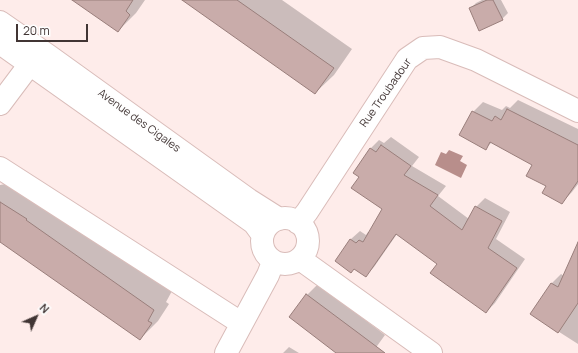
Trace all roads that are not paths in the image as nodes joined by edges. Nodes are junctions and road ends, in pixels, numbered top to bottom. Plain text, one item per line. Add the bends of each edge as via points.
1 (0, 22) edge
2 (0, 43) edge
3 (30, 64) junction
4 (0, 104) edge
5 (578, 111) edge
6 (0, 168) edge
7 (288, 221) junction
8 (262, 234) junction
9 (300, 259) junction
10 (273, 262) junction
11 (242, 323) junction
12 (226, 353) edge
13 (431, 353) edge

1 - 7 street, Avenue des Cigales via 243,195
2 - 3 street, Avenue des Cigales
3 - 4 street
3 - 8 street, Avenue des Cigales via 254,223
5 - 7 street, Rue Troubadour via 476,60 440,48 423,48 407,59 307,212
6 - 11 street
7 - 8 street via 269,224
7 - 9 street via 303,227 306,233 307,247
8 - 10 street via 263,250
9 - 10 street via 287,265
9 - 13 street
10 - 11 street
11 - 12 street

